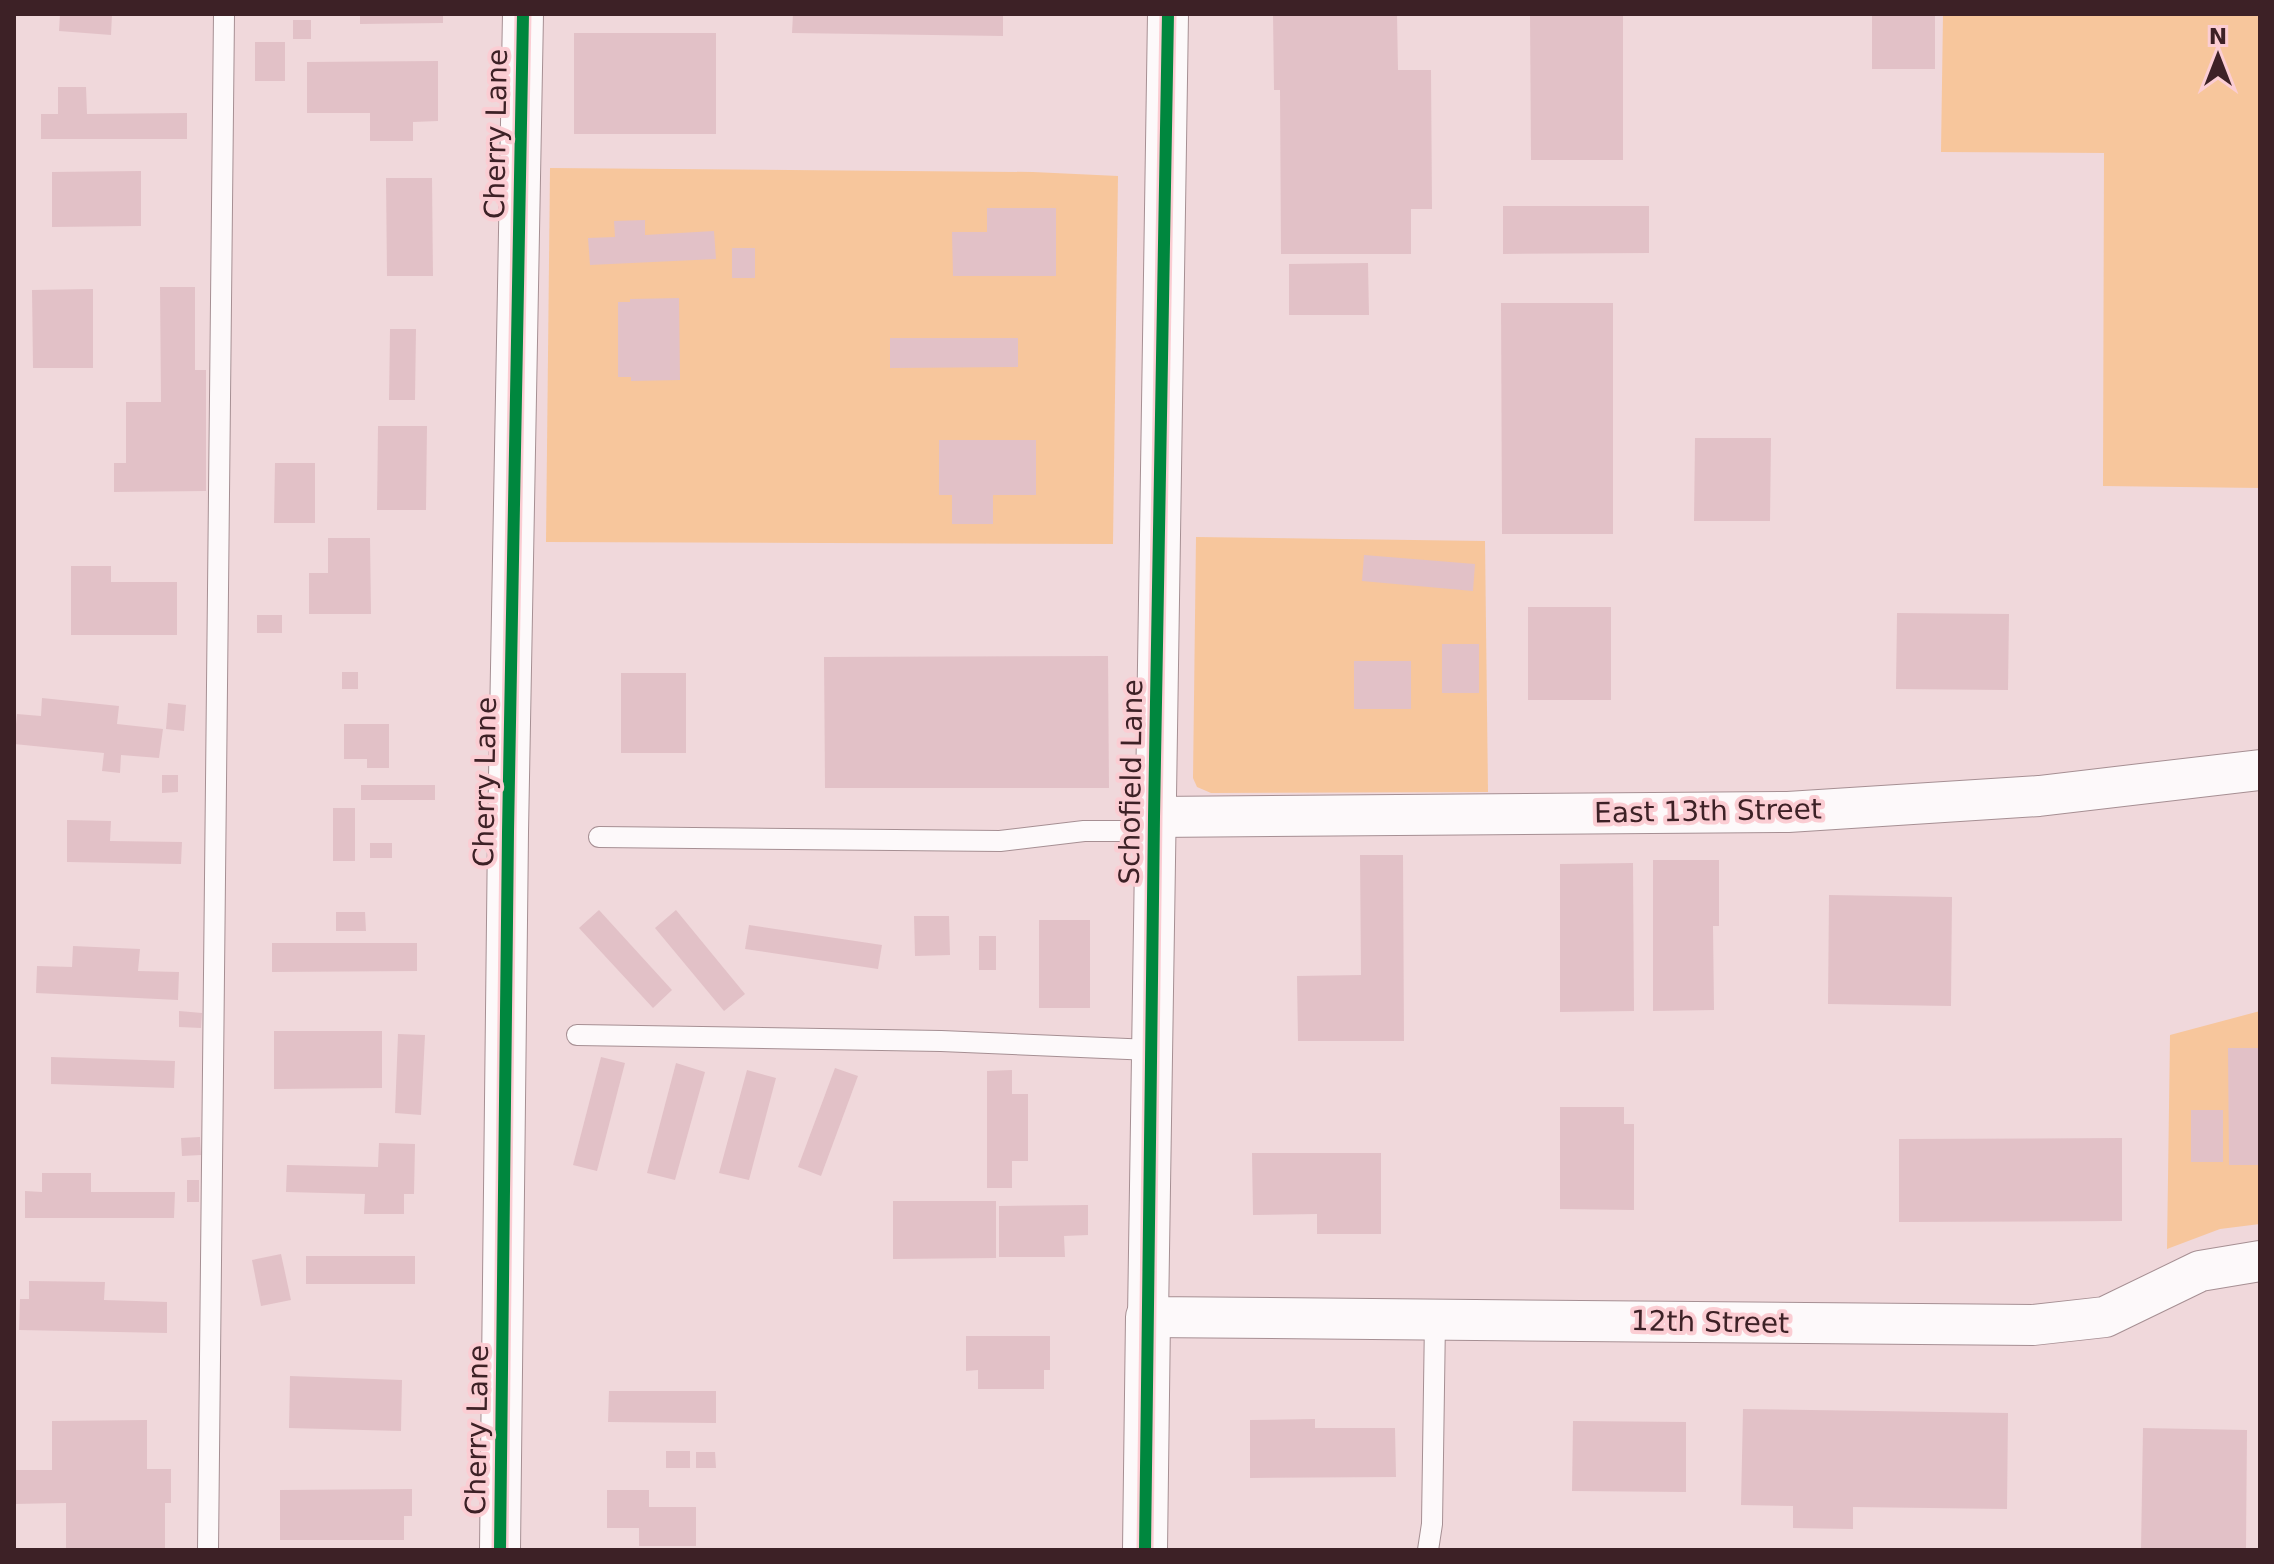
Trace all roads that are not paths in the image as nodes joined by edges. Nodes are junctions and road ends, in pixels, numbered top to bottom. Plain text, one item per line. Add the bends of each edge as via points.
1 (224, 14) edge
2 (523, 14) edge
3 (1168, 14) edge
4 (2260, 770) edge
5 (1154, 824) junction
6 (599, 837) dead end
7 (577, 1035) dead end
8 (1151, 1050) junction
9 (2260, 1261) edge
10 (1148, 1317) junction
11 (1435, 1319) junction
12 (208, 1550) edge
13 (500, 1550) edge
14 (1145, 1550) edge
15 (1428, 1550) edge

1 - 12 lane
2 - 13 street, Cherry Lane
3 - 5 street, Schofield Lane
4 - 5 street, East 13th Street via 2039,796 1788,812
5 - 6 lane via 1000,841
5 - 8 street, Schofield Lane
7 - 8 lane
8 - 10 street, Schofield Lane
9 - 11 street, 12th Street via 2200,1271 2105,1317 2033,1325
10 - 11 street, 12th Street
10 - 14 street, Schofield Lane
11 - 15 lane

